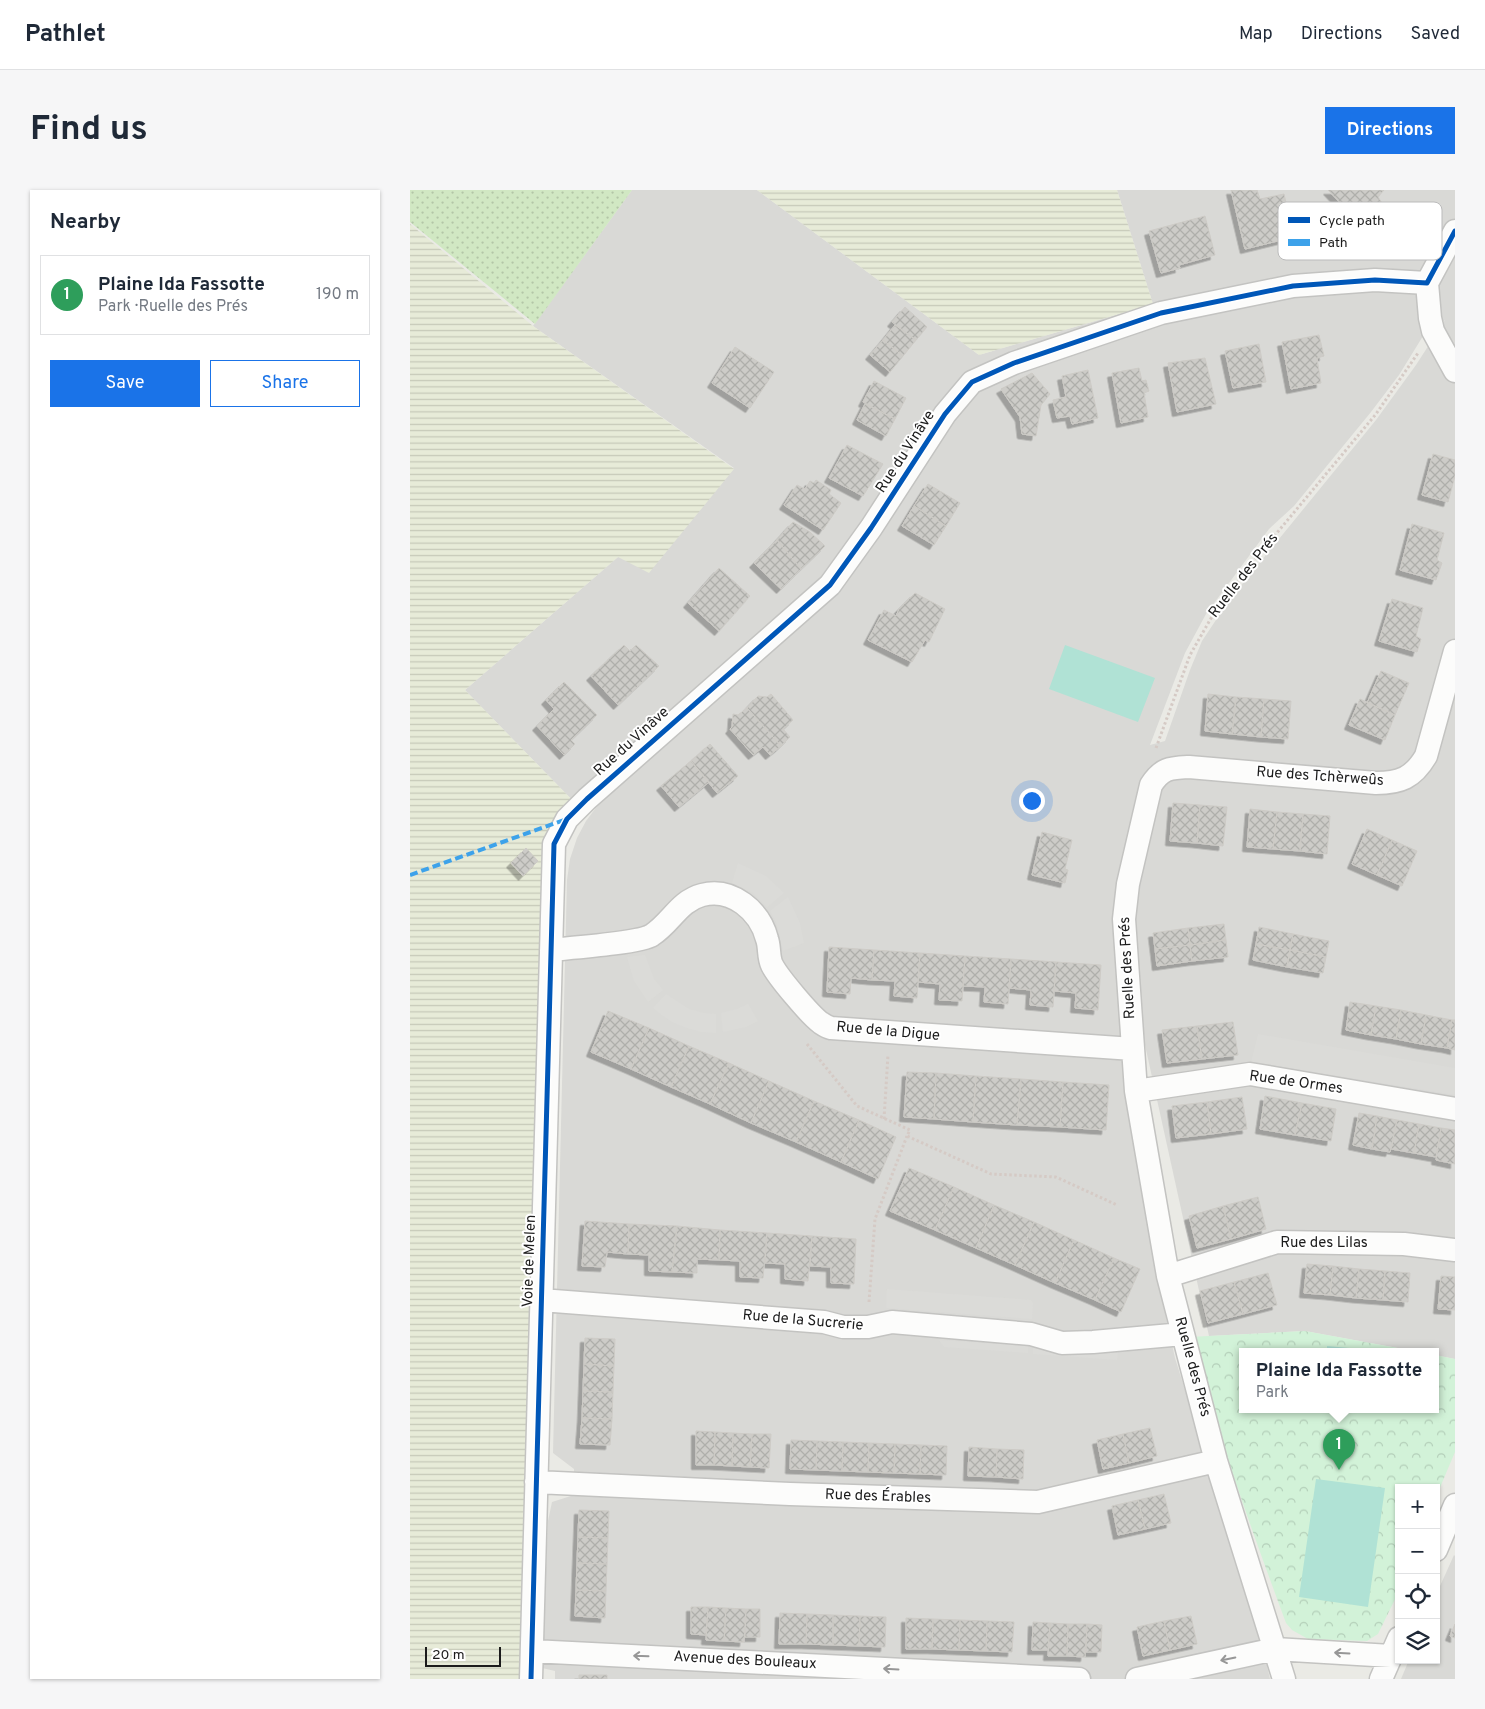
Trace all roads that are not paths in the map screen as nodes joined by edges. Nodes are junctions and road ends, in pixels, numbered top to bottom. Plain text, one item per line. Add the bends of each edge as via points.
1 (1455, 231) edge
2 (1442, 255) edge
3 (1439, 260) edge
4 (1427, 283) junction
5 (1455, 371) edge
6 (1455, 651) edge
7 (1157, 776) joint
8 (554, 844) joint
9 (551, 950) junction
10 (1133, 1050) junction
11 (1136, 1091) junction
12 (1455, 1109) edge
13 (1455, 1250) edge
14 (1168, 1276) junction
15 (541, 1300) junction
16 (1183, 1334) junction
17 (1216, 1462) junction
18 (536, 1482) junction
19 (1455, 1506) edge
20 (1440, 1541) edge
21 (1395, 1646) edge
22 (1275, 1649) junction
23 (532, 1651) junction
24 (531, 1679) edge
25 (1079, 1679) edge
26 (1137, 1679) edge
27 (1284, 1679) edge
28 (1381, 1679) edge

1 - 2 street
3 - 4 street
4 - 5 street via 1433,331
4 - 8 street, Rue du Vinâve via 1375,280 1293,286 1161,313 1014,363 972,382 945,414 830,585 587,799 567,819
6 - 7 street, Rue des Tchèrweûs via 1426,756 1412,774 1400,781 1376,783 1189,767 1165,770
7 - 10 street, Ruelle des Prés via 1148,797 1128,884 1124,919
8 - 9 street, Voie de Melen
9 - 10 street, Rue de la Digue via 651,936 690,900 703,894 730,896 755,914 766,933 771,963 778,974 820,1022 830,1028
9 - 15 street, Voie de Melen
10 - 11 street, Ruelle des Prés
11 - 12 street, Rue de Ormes via 1250,1074
11 - 14 street, Ruelle des Prés
13 - 14 street, Rue des Lilas via 1404,1244 1277,1242
14 - 16 street, Ruelle des Prés
15 - 16 street, Rue de la Sucrerie via 824,1322 844,1327 892,1322 1031,1334 1062,1343
15 - 18 street, Voie de Melen
16 - 17 street, Ruelle des Prés
17 - 18 street, Rue des Érables via 1038,1502
17 - 22 street, Ruelle des Prés
18 - 23 street, Voie de Melen
19 - 20 street
21 -> 22 street
21 - 28 street
22 -> 26 street
22 - 27 street, Ruelle des Prés
23 - 24 street, Voie de Melen
25 -> 23 street, Avenue des Bouleaux

